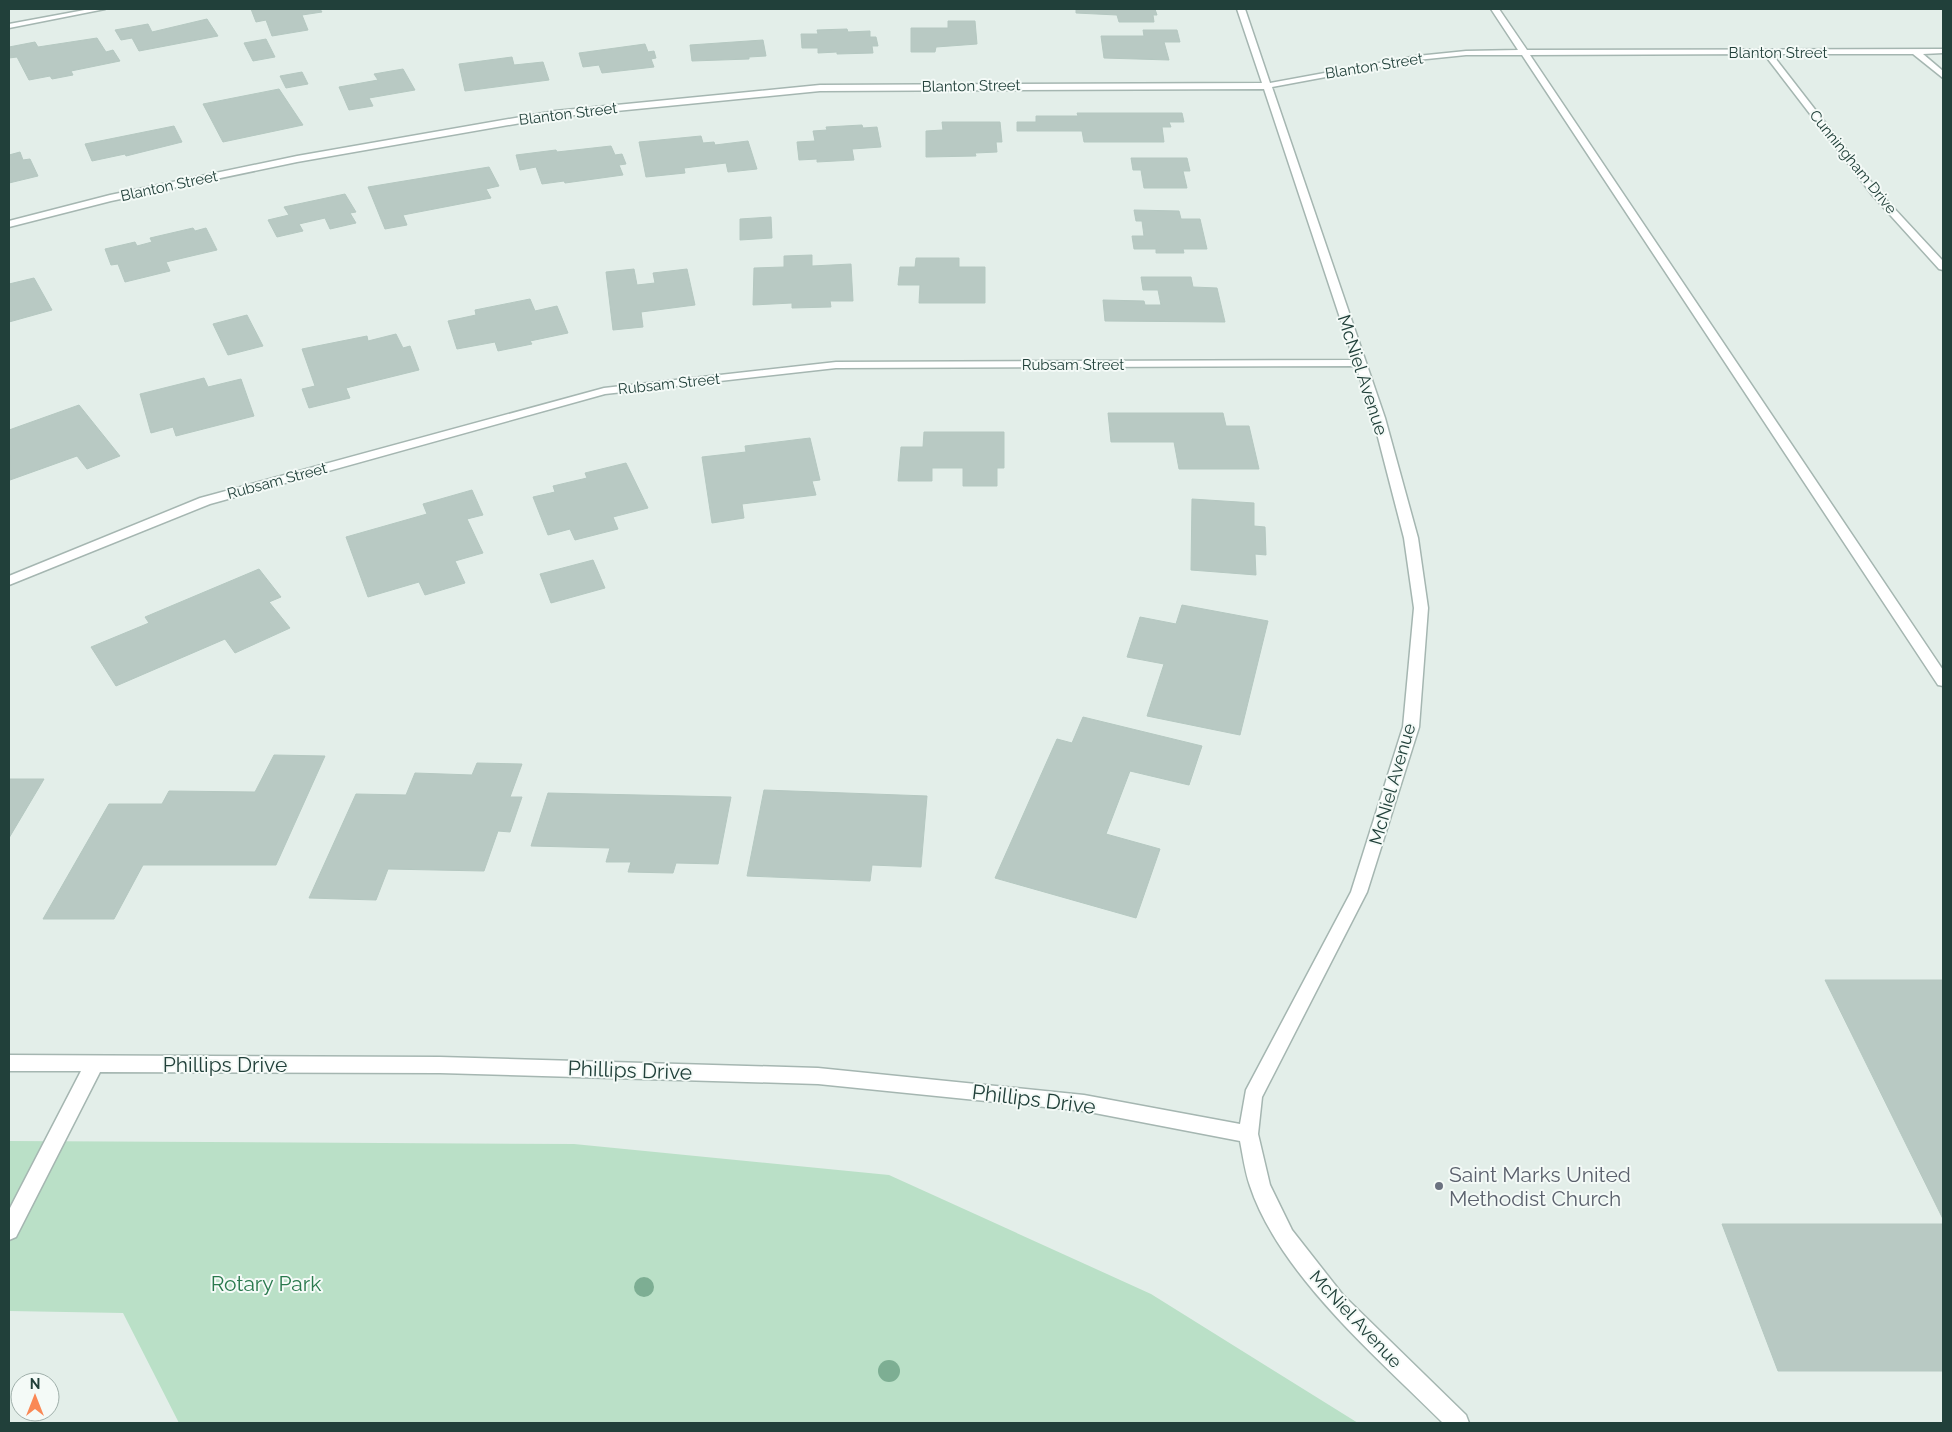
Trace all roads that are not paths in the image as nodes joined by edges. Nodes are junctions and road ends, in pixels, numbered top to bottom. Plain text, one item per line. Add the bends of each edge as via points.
1 (101, 9) edge
2 (1241, 9) edge
3 (1494, 9) edge
4 (9, 26) edge
5 (1915, 51) junction
6 (1943, 51) edge
7 (1524, 53) junction
8 (1766, 53) junction
9 (1943, 76) edge
10 (1266, 86) junction
11 (9, 224) edge
12 (1943, 266) edge
13 (1360, 364) junction
14 (9, 581) edge
15 (1943, 681) edge
16 (9, 1063) edge
17 (94, 1064) junction
18 (1248, 1134) junction
19 (9, 1230) edge
20 (1458, 1423) edge

1 - 4 street
2 - 10 street, McNiel Avenue
3 - 7 street
5 - 6 street, Blanton Street
5 - 8 street, Blanton Street
5 - 9 street
7 - 8 street, Blanton Street
7 - 10 street, Blanton Street via 1466,53 1417,58
7 - 15 street
8 - 12 street, Cunningham Drive via 1876,194
10 - 11 street, Blanton Street via 820,88 555,114 288,161 110,198
10 - 13 street, McNiel Avenue
13 - 14 street, Rubsam Street via 836,366 604,392 205,501
13 - 18 street, McNiel Avenue via 1379,418 1411,538 1421,608 1410,727 1359,892 1253,1096
16 - 17 street, Phillips Drive
17 - 18 street, Phillips Drive via 440,1065 818,1076 1084,1103
17 - 19 street
18 - 20 street, McNiel Avenue via 1260,1186 1284,1237 1336,1302

